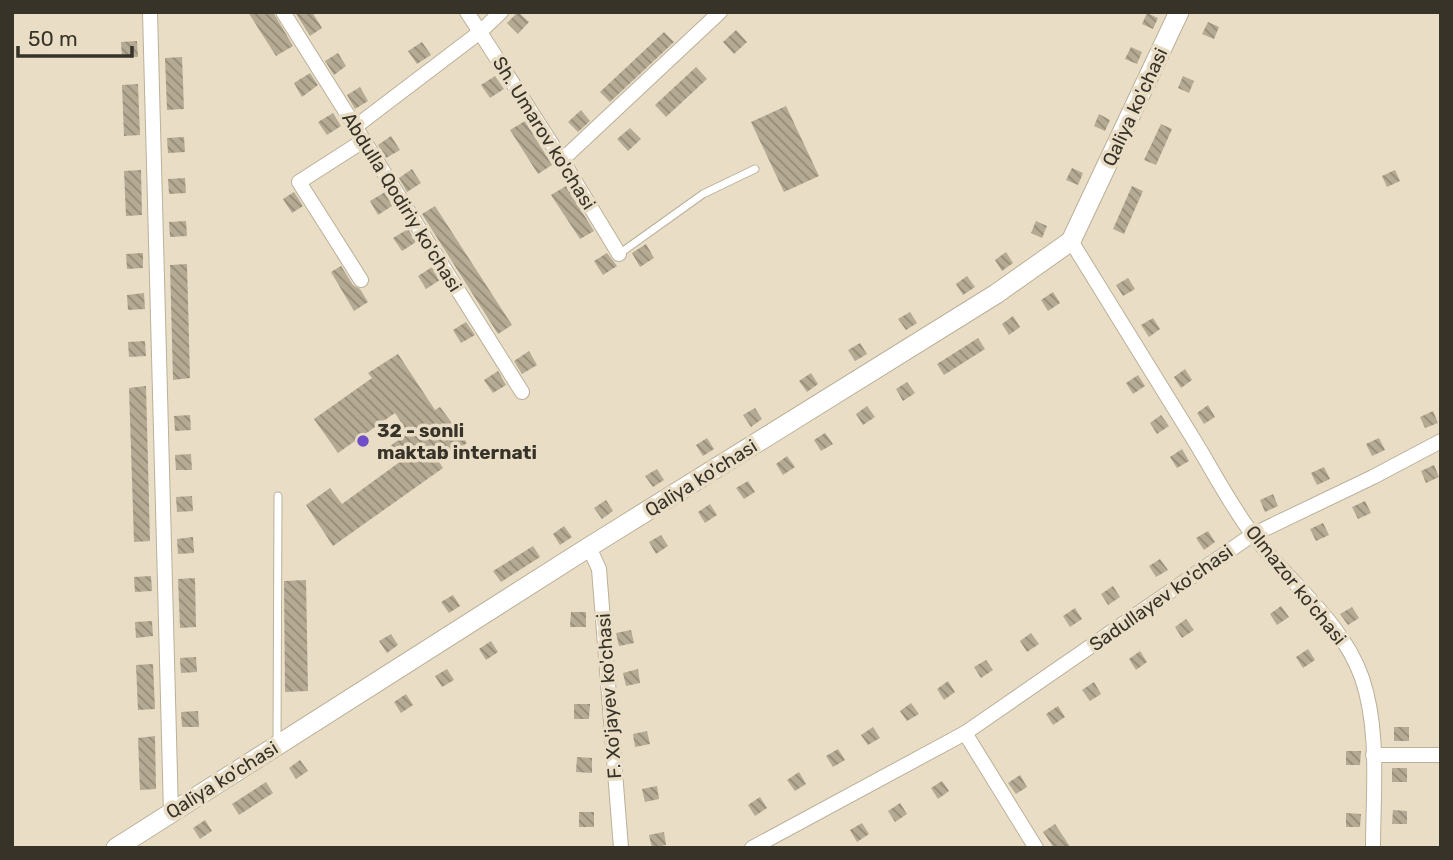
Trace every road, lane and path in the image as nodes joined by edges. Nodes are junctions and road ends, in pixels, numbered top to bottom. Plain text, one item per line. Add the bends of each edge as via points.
1 (150, 12) edge
2 (283, 12) edge
3 (467, 12) edge
4 (501, 12) edge
5 (720, 12) edge
6 (1179, 12) edge
7 (480, 32) junction
8 (355, 127) junction
9 (363, 141) junction
10 (562, 160) junction
11 (755, 169) dead end
12 (1071, 241) junction
13 (619, 254) joint
14 (361, 280) dead end
15 (522, 392) dead end
16 (1441, 441) edge
17 (278, 496) dead end
18 (1252, 535) junction
19 (589, 547) junction
20 (965, 733) junction
21 (277, 745) junction
22 (1373, 755) junction
23 (1441, 755) edge
24 (171, 813) junction
25 (116, 848) edge
26 (621, 848) edge
27 (752, 848) edge
28 (1036, 848) edge
29 (1373, 848) edge

1 - 24 street
2 - 8 street, Abdulla Qodiriy ko'chasi
3 - 7 street, Sh. Umarov ko'chasi
4 - 7 street
5 - 10 street
6 - 12 main road, Qaliya ko'chasi
7 - 8 street
7 - 10 street, Sh. Umarov ko'chasi
8 - 9 street, Abdulla Qodiriy ko'chasi
9 - 14 street via 299,182
9 - 15 street, Abdulla Qodiriy ko'chasi
10 - 13 street, Sh. Umarov ko'chasi
11 - 13 lane via 702,194
12 - 18 street, Olmazor ko'chasi
12 - 19 main road, Qaliya ko'chasi via 996,294
16 - 18 street, Sadullayev ko'chasi
17 - 21 lane
18 - 20 street, Sadullayev ko'chasi
18 - 22 street, Olmazor ko'chasi via 1336,631 1353,658 1367,696
19 - 21 main road, Qaliya ko'chasi
19 - 26 street, F. Xo'jayev ko'chasi via 599,569
20 - 27 street, Sadullayev ko'chasi
20 - 28 street
21 - 24 main road, Qaliya ko'chasi
22 - 23 street
22 - 29 street, Olmazor ko'chasi
24 - 25 main road, Qaliya ko'chasi

